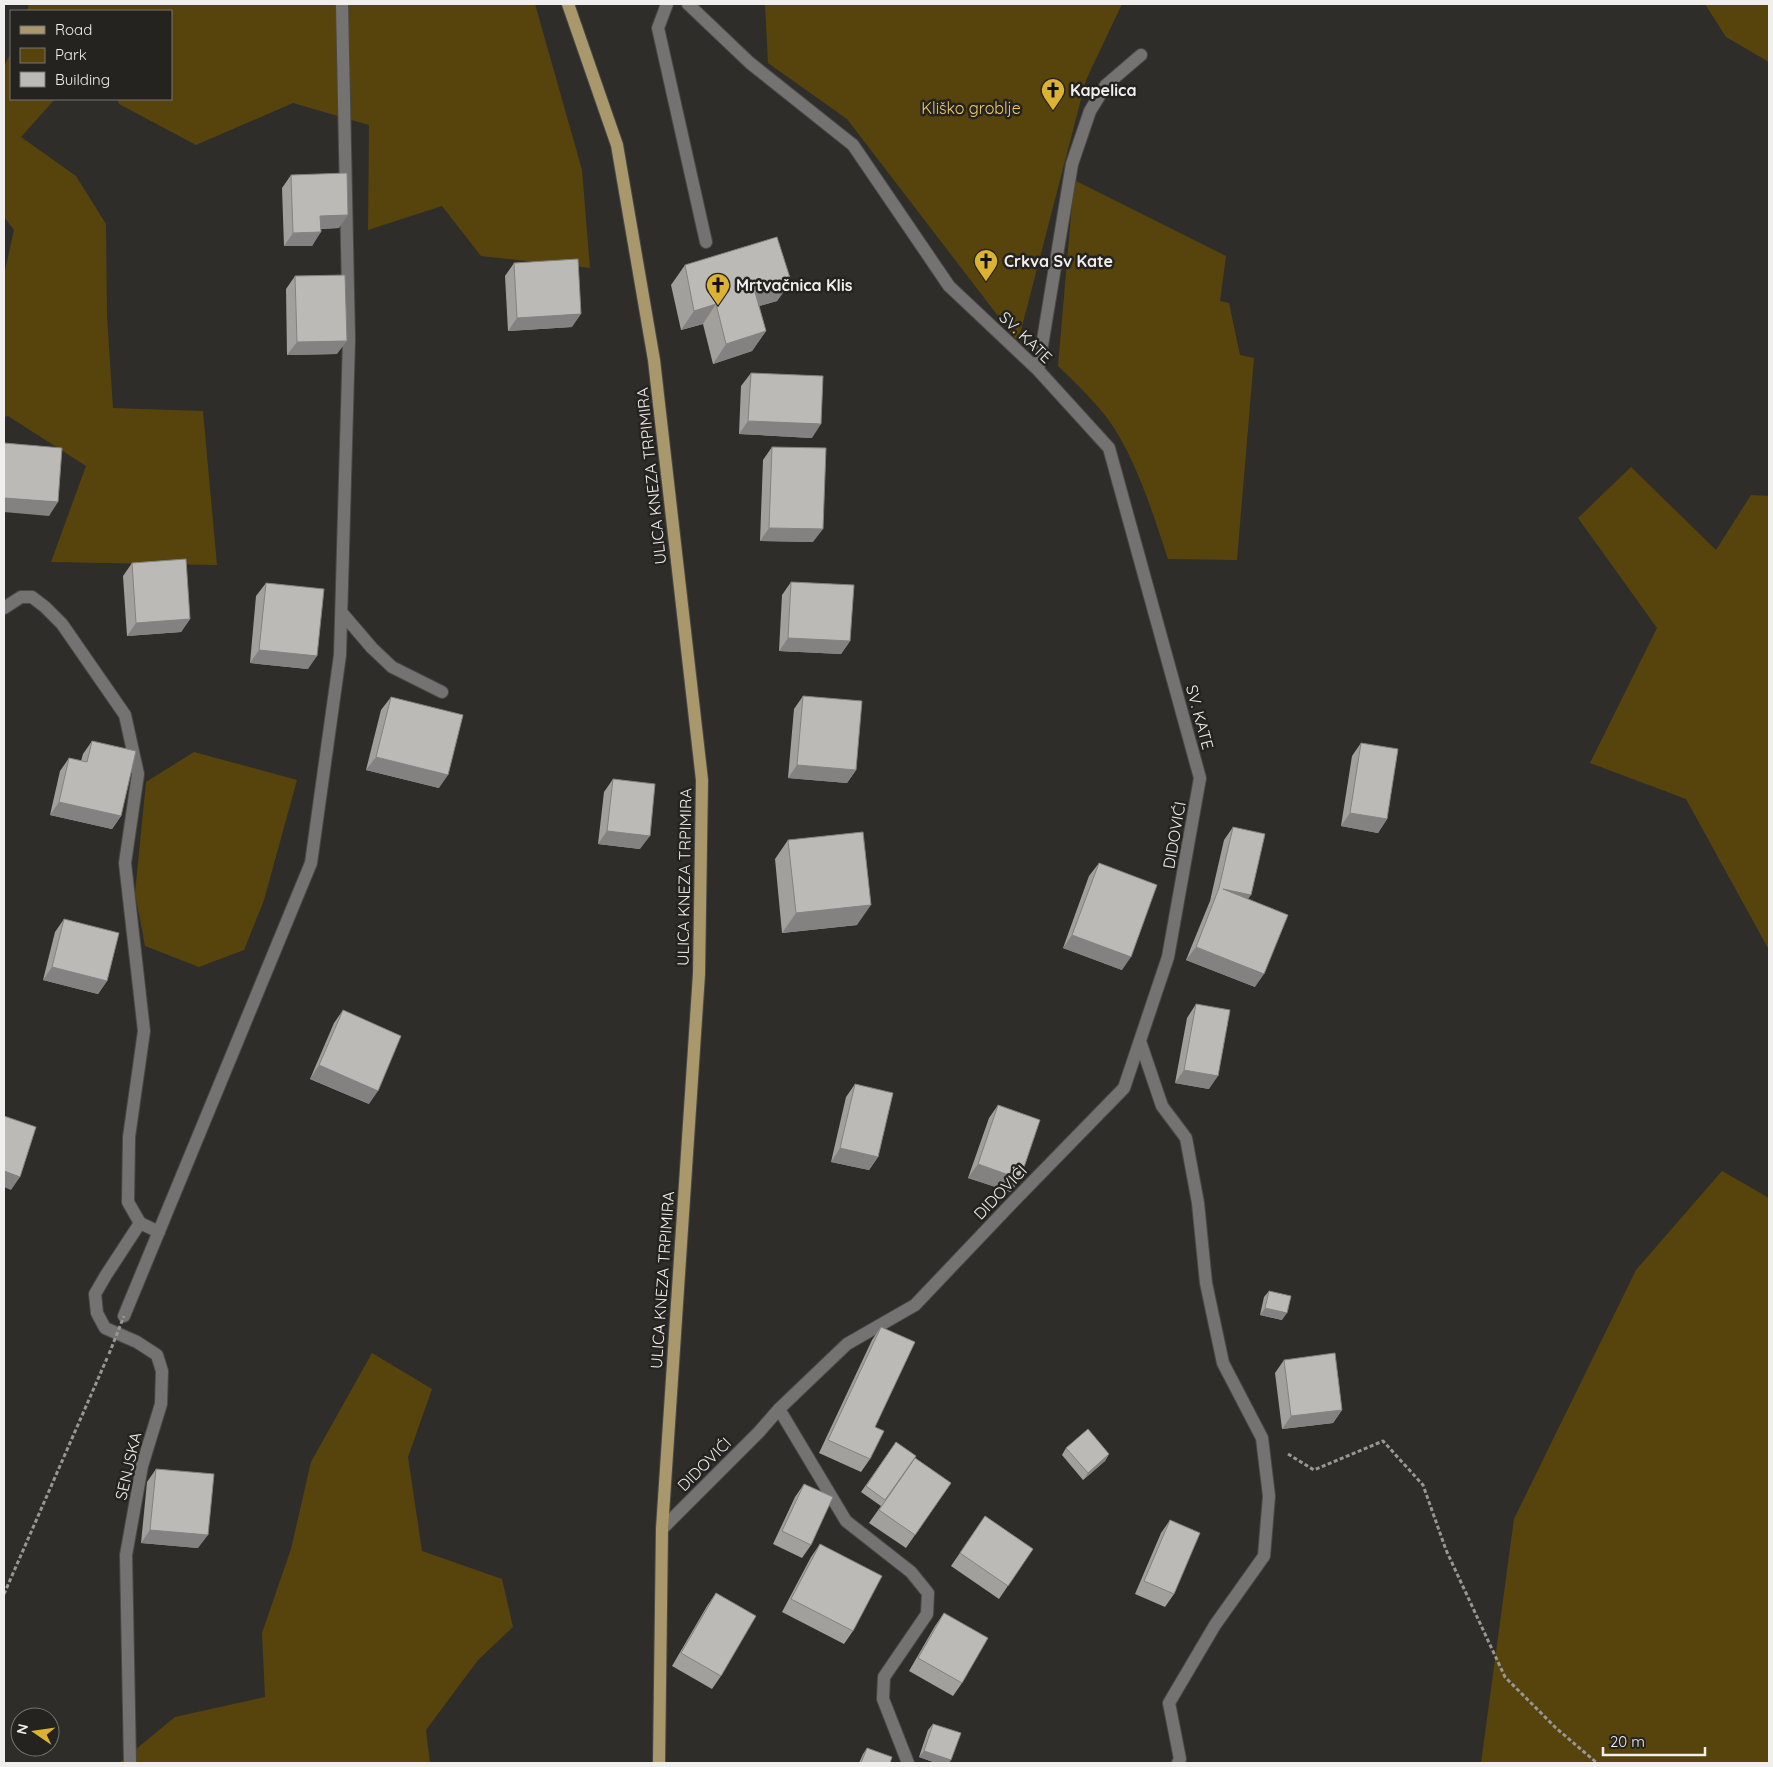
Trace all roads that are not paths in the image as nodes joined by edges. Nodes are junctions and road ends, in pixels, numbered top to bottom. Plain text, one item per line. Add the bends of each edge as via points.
1 (342, 4) edge
2 (568, 4) edge
3 (667, 4) edge
4 (688, 4) edge
5 (1141, 54) dead end
6 (706, 242) dead end
7 (1038, 370) junction
8 (4, 608) edge
9 (342, 613) junction
10 (442, 692) dead end
11 (1200, 778) joint
12 (1140, 1041) junction
13 (140, 1223) junction
14 (159, 1232) junction
15 (124, 1316) road end
16 (779, 1409) junction
17 (662, 1529) junction
18 (130, 1763) edge
19 (659, 1763) edge
20 (908, 1763) edge
21 (1178, 1763) edge

1 - 9 street via 348,339
2 - 17 main road, ULICA KNEZA TRPIMIRA via 617,145 654,360 702,780 699,974
3 - 6 street via 658,28
4 - 7 street, SV. KATE via 750,63 853,145 949,286
5 - 7 street via 1106,86 1090,111 1072,164
7 - 11 street, SV. KATE via 1109,448
8 - 13 street via 21,597 32,597 45,606 62,624 126,715 138,774 125,863 144,1031 129,1137 128,1202
9 - 10 street via 392,667
9 - 14 street via 340,655 310,863
11 - 12 street, DIDOVIĆI via 1168,957
12 - 16 street, DIDOVIĆI via 1124,1088 915,1305 847,1344
12 - 21 street via 1162,1106 1186,1138 1198,1203 1206,1282 1223,1363 1262,1438 1269,1496 1264,1556 1215,1625 1169,1703 1180,1759
13 - 14 street
13 - 18 street, SENJSKA via 95,1294 97,1313 105,1328 157,1355 162,1371 160,1404 142,1466 126,1555
14 - 15 street
16 - 17 street, DIDOVIĆI
16 - 20 street via 846,1521 911,1572 928,1593 927,1614 884,1678 883,1698
17 - 19 main road, ULICA KNEZA TRPIMIRA

